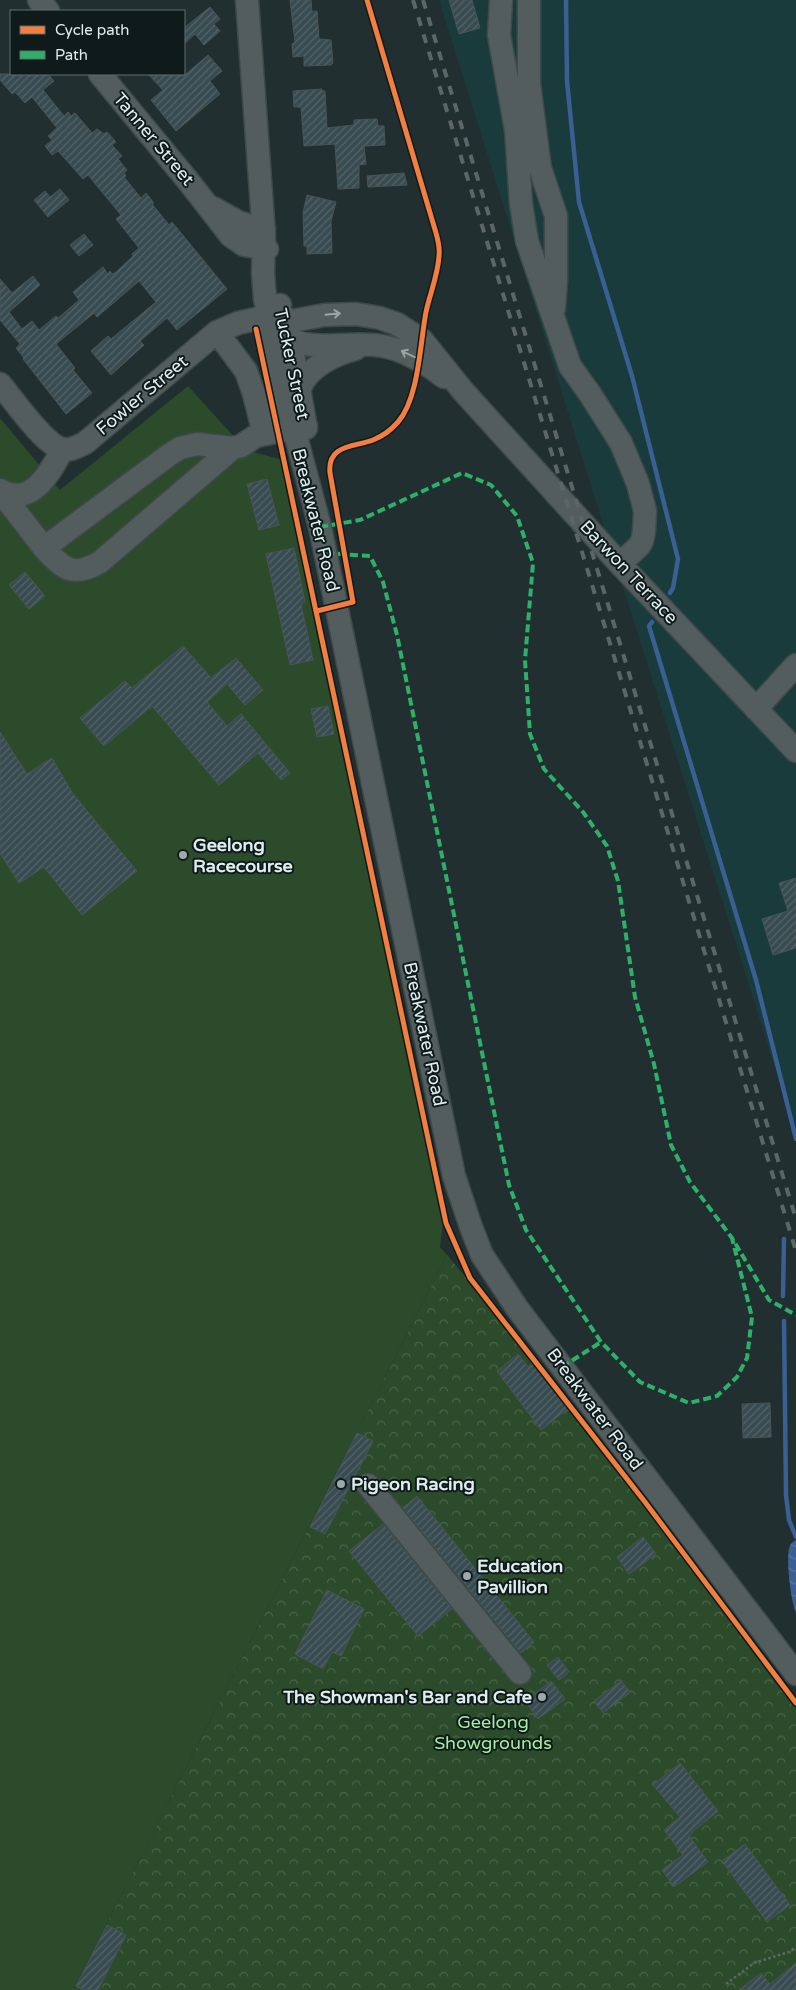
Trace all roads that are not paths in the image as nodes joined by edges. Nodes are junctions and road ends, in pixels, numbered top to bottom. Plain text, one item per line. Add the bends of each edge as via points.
1 (39, 0) edge
2 (247, 0) edge
3 (501, 0) edge
4 (530, 0) edge
5 (47, 10) edge
6 (101, 75) edge
7 (265, 241) junction
8 (553, 316) junction
9 (277, 318) junction
10 (217, 332) junction
11 (383, 346) junction
12 (0, 384) edge
13 (300, 388) junction
14 (463, 392) junction
15 (299, 427) junction
16 (264, 434) junction
17 (233, 448) junction
18 (63, 449) junction
19 (0, 490) edge
20 (313, 494) joint
21 (44, 548) junction
22 (620, 564) junction
23 (796, 665) edge
24 (756, 709) junction
25 (796, 751) edge
26 (368, 1485) dead end
27 (520, 1673) dead end
28 (796, 1674) edge

1 - 5 street
2 - 7 street, Tucker Street
3 - 8 street via 499,35 516,130 527,241
4 - 8 street via 529,84 540,168 556,216
6 - 7 street, Tanner Street via 207,204
7 - 9 street, Tucker Street via 262,273
8 - 22 street via 570,366 613,429 638,484 645,510 644,532 639,546
9 - 10 street, Fowler Street via 252,302 222,322
9 - 11 street, Barwon Terrace via 307,345
9 - 13 street, Tucker Street
9 -> 14 street, Barwon Terrace via 349,313 397,324 427,344
9 - 15 street, Breakwater Road
10 - 16 street via 246,371
10 - 18 street, Fowler Street via 86,443
11 - 13 street, Barwon Terrace via 357,348 334,356 308,375
14 -> 11 street, Barwon Terrace via 419,360
12 - 18 street via 42,435
13 - 15 street, Tucker Street
14 - 22 street, Barwon Terrace
15 - 16 street
15 - 20 street, Tucker Street
16 - 17 street
17 - 21 street via 197,444 168,454
17 - 21 street via 89,569 69,570
18 - 19 street via 45,480 28,492 12,495
19 - 21 street
20 - 28 street, Breakwater Road via 454,1176 482,1255 518,1308
22 - 24 street, Barwon Terrace
23 - 24 street
24 - 25 street, Barwon Terrace
26 - 27 street

